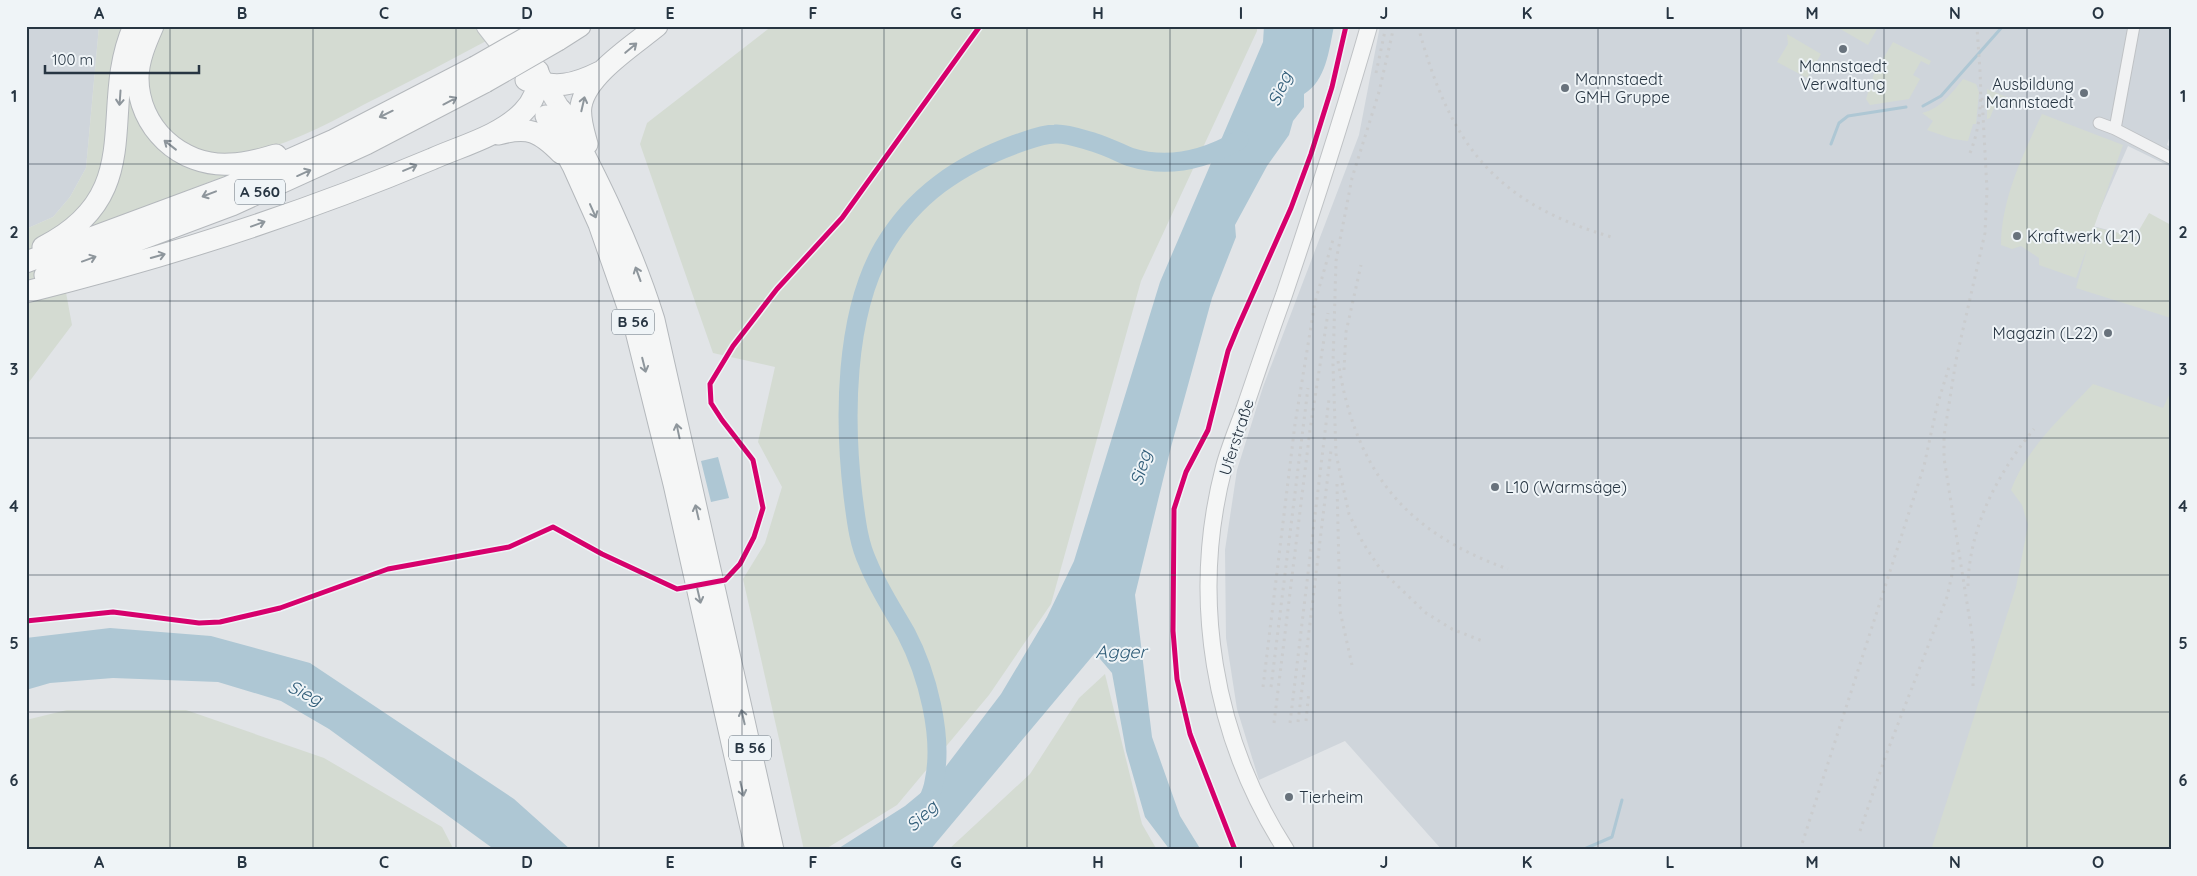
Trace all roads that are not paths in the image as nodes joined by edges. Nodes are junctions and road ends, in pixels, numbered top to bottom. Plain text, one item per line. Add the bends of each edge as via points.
1 (134, 26) edge
2 (153, 26) edge
3 (486, 26) edge
4 (508, 26) edge
5 (580, 26) edge
6 (657, 26) edge
7 (1369, 26) edge
8 (2134, 26) edge
9 (553, 33) edge
10 (605, 70) junction
11 (480, 75) junction
12 (537, 83) junction
13 (554, 113) joint
14 (2099, 123) dead end
15 (2115, 128) junction
16 (485, 137) junction
17 (334, 140) junction
18 (2171, 158) edge
19 (583, 168) junction
20 (26, 255) edge
21 (26, 262) edge
22 (26, 282) edge
23 (26, 292) edge
24 (696, 546) junction
25 (756, 850) edge
26 (773, 850) edge
27 (1286, 850) edge

1 -> 20 highway via 123,60 117,134 107,182 76,225
17 -> 2 highway via 230,164 205,162 178,151 152,128 140,96 140,61
3 - 12 main road, B 56
4 - 12 main road, B 56
5 - 9 highway, A 560
10 -> 6 highway
7 - 27 street, Uferstraße via 1322,184 1224,467 1211,534 1208,625 1226,718 1256,798
8 - 15 street
9 - 11 highway, A 560, bridge
10 - 12 highway via 574,84
19 -> 10 highway via 581,107 594,82
11 -> 17 highway, A 560
22 -> 11 highway, A 560 via 232,205 366,144
12 - 13 main road, B 56
12 - 16 highway via 523,112
13 - 19 highway, B 56
14 - 15 street
15 - 18 street
16 - 19 highway via 528,130 540,135
23 -> 16 highway via 212,240 391,176
17 -> 21 highway, A 560 via 228,187
19 - 24 highway, B 56 via 634,261 654,320
24 -> 25 highway, B 56
26 -> 24 highway, B 56

